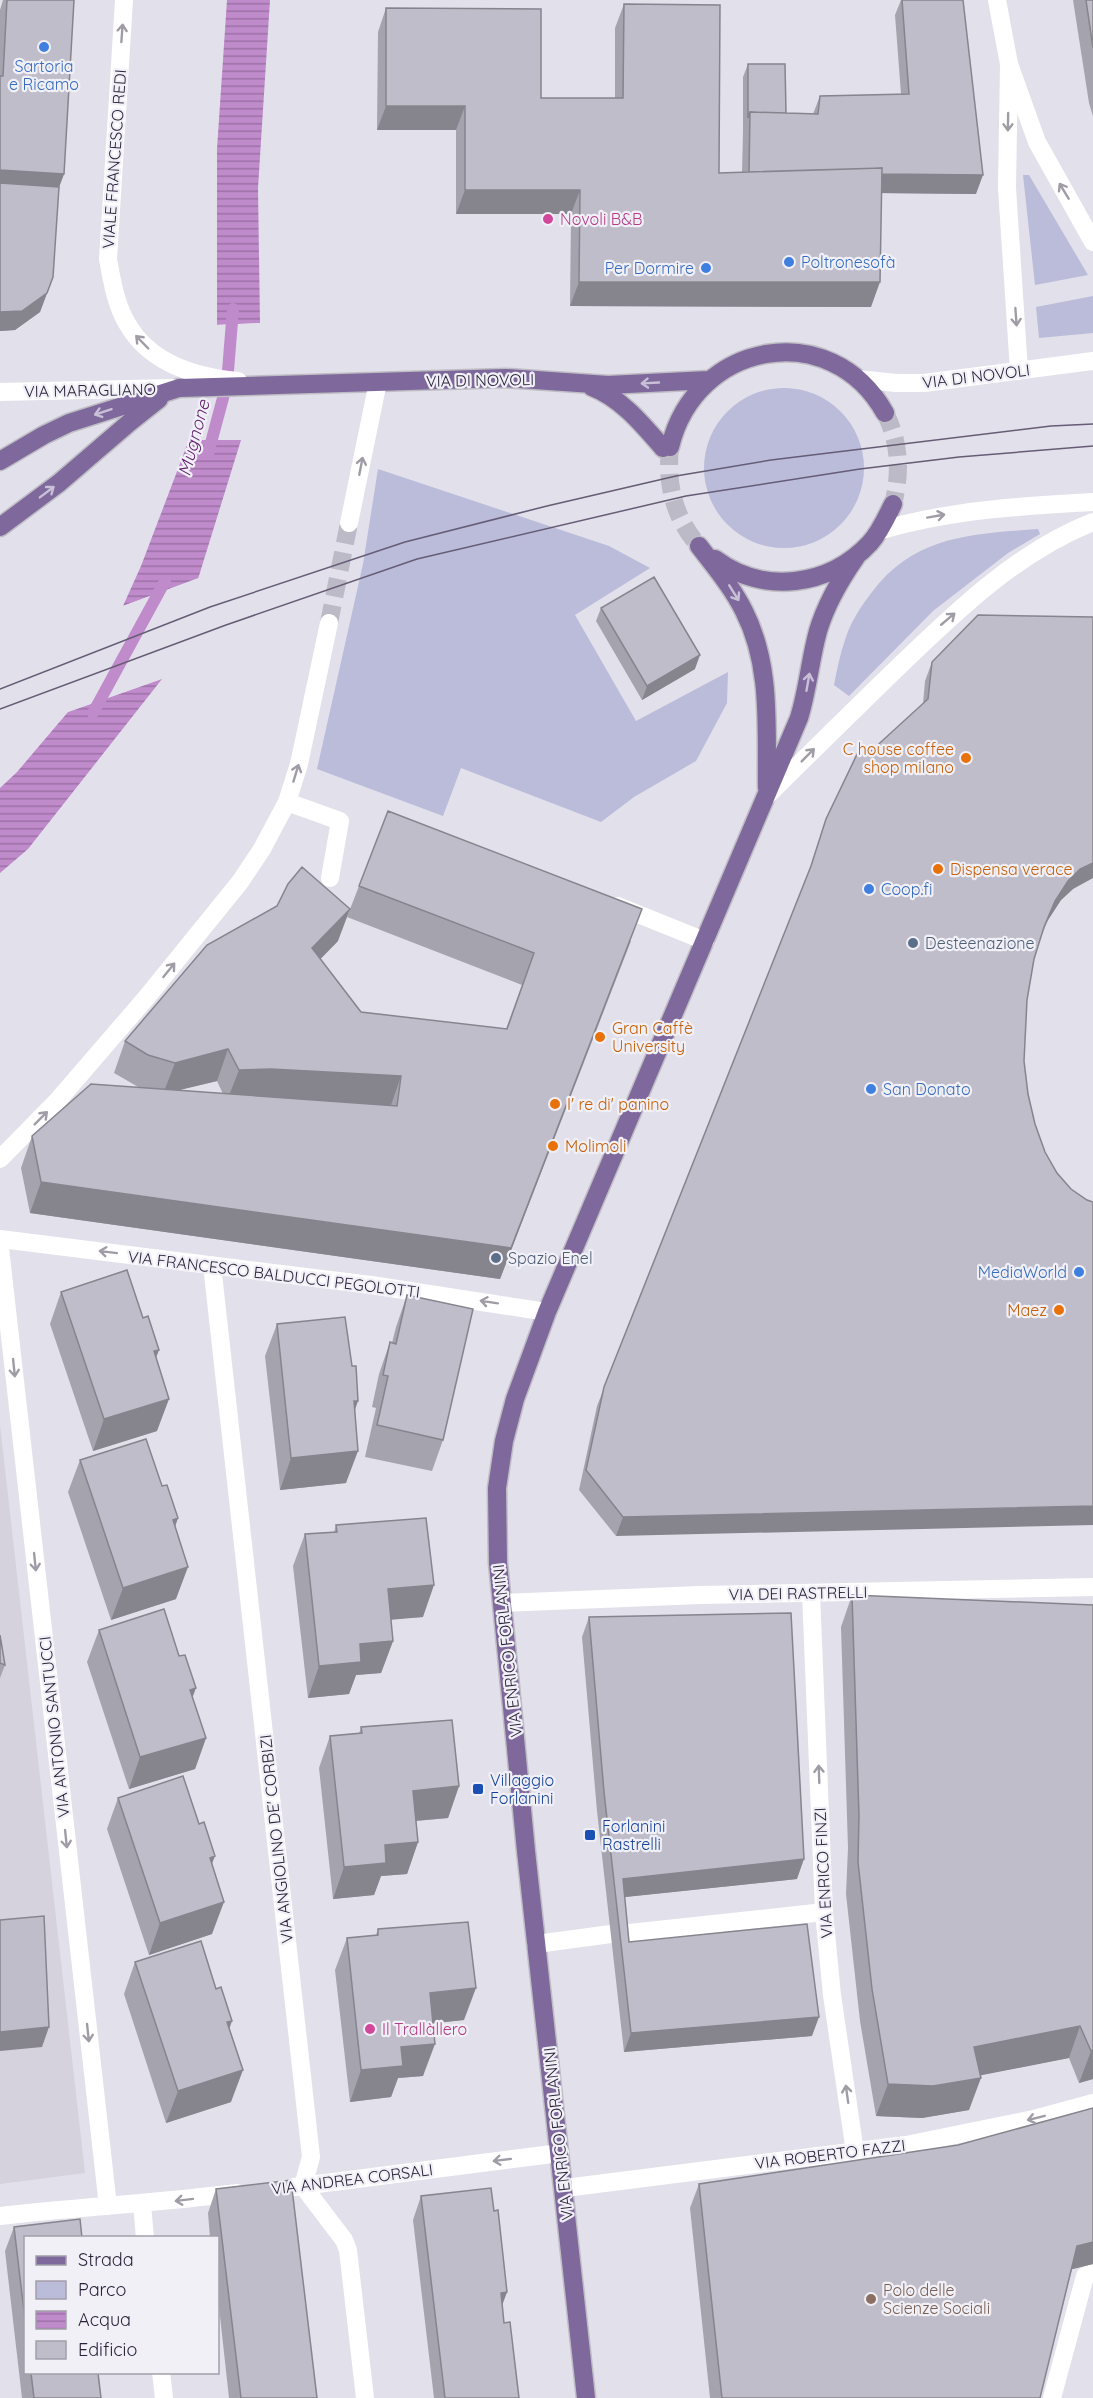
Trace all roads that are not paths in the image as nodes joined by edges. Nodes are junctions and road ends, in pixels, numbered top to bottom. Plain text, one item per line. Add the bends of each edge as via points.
1 (124, 0) edge
2 (997, 0) edge
3 (1009, 64) junction
4 (1093, 242) edge
5 (1093, 362) edge
6 (1019, 371) junction
7 (858, 379) junction
8 (708, 380) junction
9 (378, 382) junction
10 (186, 383) junction
11 (582, 383) junction
12 (0, 392) edge
13 (885, 413) tunnel mouth
14 (0, 461) edge
15 (1093, 502) edge
16 (892, 504) tunnel mouth
17 (1093, 522) edge
18 (349, 523) tunnel mouth
19 (0, 527) edge
20 (879, 531) junction
21 (856, 557) junction
22 (329, 623) tunnel mouth
23 (767, 796) junction
24 (287, 802) junction
25 (330, 878) dead end
26 (598, 898) edge
27 (705, 940) junction
28 (72, 1084) junction
29 (91, 1095) edge
30 (0, 1159) edge
31 (0, 1239) edge
32 (0, 1248) edge
33 (212, 1265) junction
34 (547, 1311) junction
35 (1093, 1587) edge
36 (811, 1593) junction
37 (503, 1603) junction
38 (824, 1912) junction
39 (536, 1944) junction
40 (1093, 2103) edge
41 (855, 2152) junction
42 (560, 2153) junction
43 (303, 2186) junction
44 (280, 2188) edge
45 (564, 2188) junction
46 (257, 2191) edge
47 (142, 2204) junction
48 (108, 2206) junction
49 (0, 2216) edge
50 (146, 2236) edge
51 (1093, 2273) edge
52 (161, 2374) edge
53 (164, 2398) edge
54 (365, 2398) edge
55 (586, 2398) edge
56 (1052, 2398) edge

10 -> 1 street, VIALE FRANCESCO REDI via 140,342 127,324 108,259
2 - 3 street
4 -> 3 street via 1045,160
3 -> 6 street via 1007,188
5 - 6 street, VIA DI NOVOLI
6 - 7 street, VIA DI NOVOLI via 924,383
7 - 8 main road, VIA DI NOVOLI via 824,359 779,352 739,361
7 - 13 main road, VIA DI NOVOLI
8 -> 11 main road, VIA DI NOVOLI
8 - 11 main road, VIA DI NOVOLI via 691,399 666,448 613,398
9 - 10 main road, VIA DI NOVOLI
9 - 11 main road, VIA DI NOVOLI via 506,378
18 -> 9 street
10 - 12 street, VIA MARAGLIANO
10 -> 14 main road via 69,423
19 -> 10 main road via 152,404
20 -> 15 street via 957,513
16 - 20 main road
23 -> 17 street via 956,612 1047,545
20 - 21 main road
23 -> 21 main road, VIA ENRICO FORLANINI via 799,718 818,631 828,604
21 -> 23 main road, VIA ENRICO FORLANINI via 820,576 784,582 742,575 699,546 732,590 758,647 765,678
24 -> 22 street via 311,713
23 - 27 main road, VIA ENRICO FORLANINI
24 - 25 street via 340,821
28 -> 24 street via 240,882
26 - 27 street
27 - 34 main road, VIA ENRICO FORLANINI
28 - 29 street
30 -> 28 street
33 -> 31 street, VIA FRANCESCO BALDUCCI PEGOLOTTI
32 -> 48 street, VIA ANTONIO SANTUCCI
34 -> 33 street, VIA FRANCESCO BALDUCCI PEGOLOTTI
33 - 43 street, VIA ANGIOLINO DE' CORBIZI via 311,2157
34 - 37 main road, VIA ENRICO FORLANINI via 515,1399 497,1488
35 - 36 street, VIA DEI RASTRELLI
36 - 37 street, VIA DEI RASTRELLI
38 -> 36 street, VIA ENRICO FINZI
37 - 39 main road, VIA ENRICO FORLANINI
38 - 39 street
41 -> 38 street, VIA ENRICO FINZI
39 - 42 main road, VIA ENRICO FORLANINI
40 -> 41 street, VIA ROBERTO FAZZI via 1034,2119
41 - 45 street, VIA ROBERTO FAZZI
42 -> 43 street, VIA ANDREA CORSALI
42 - 45 main road, VIA ENRICO FORLANINI
43 - 44 street, VIA ANDREA CORSALI
43 - 54 street via 348,2250
45 - 55 main road, VIA ENRICO FORLANINI
46 -> 47 street, VIA ANDREA CORSALI
47 - 48 street, VIA ANDREA CORSALI
47 - 50 street
48 - 49 street, VIA ANDREA CORSALI
51 - 56 street via 1084,2276
52 - 53 street

